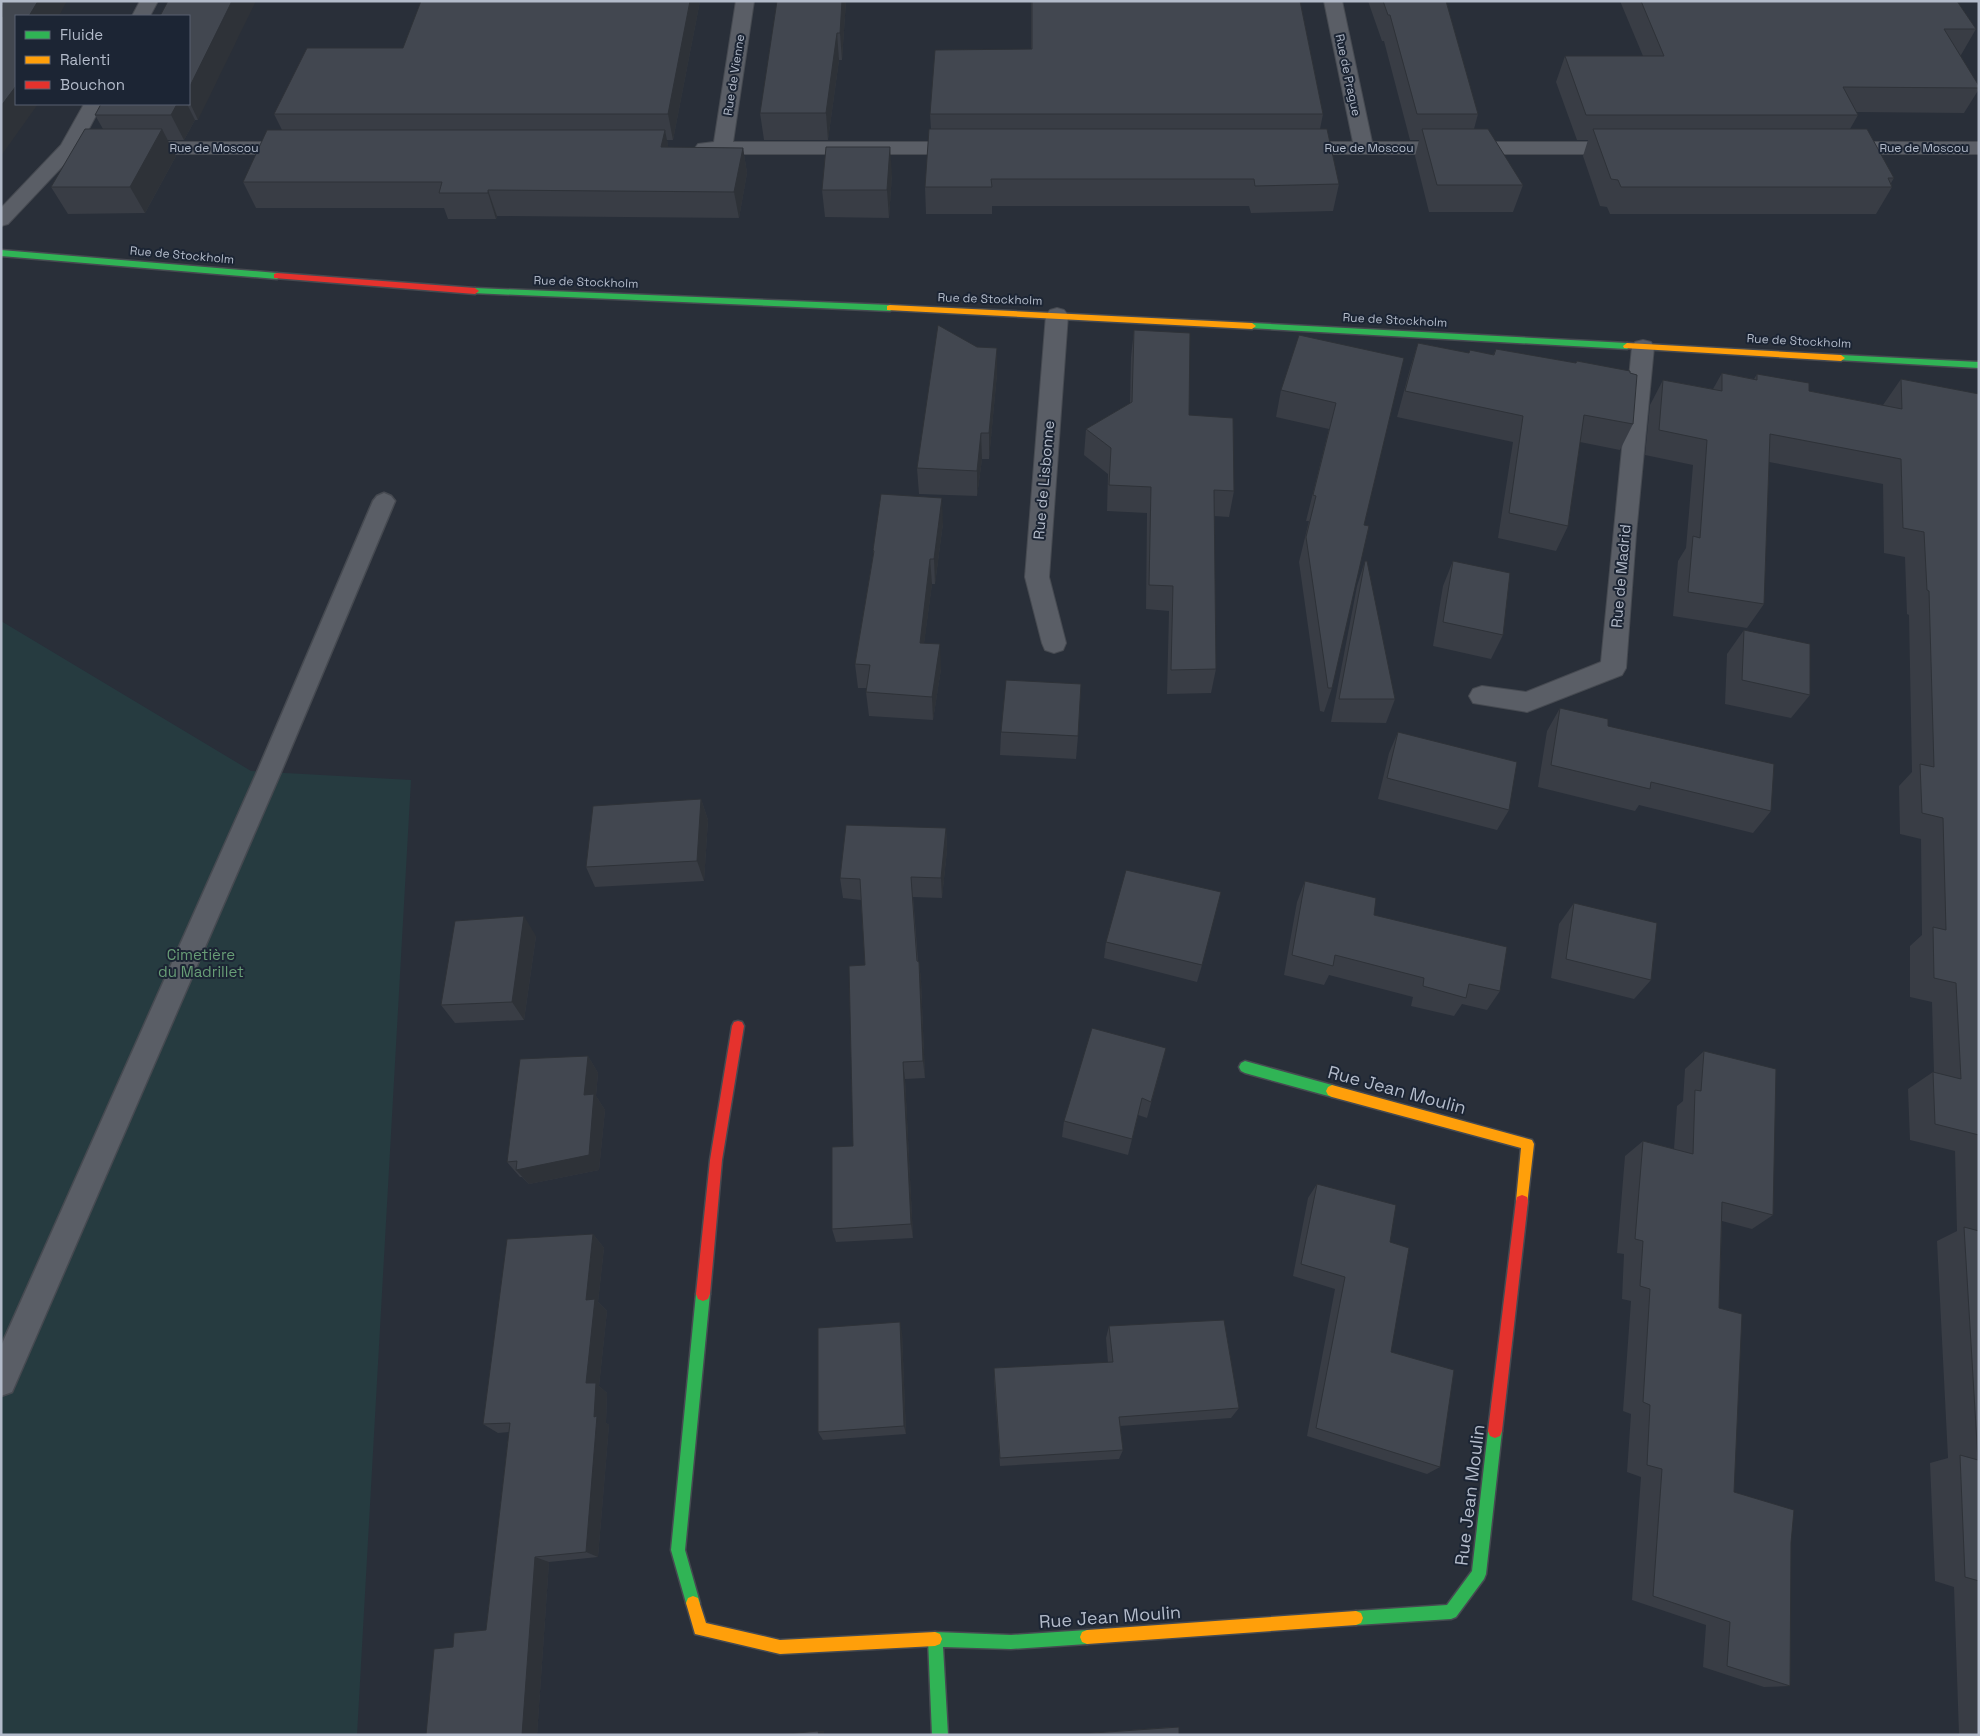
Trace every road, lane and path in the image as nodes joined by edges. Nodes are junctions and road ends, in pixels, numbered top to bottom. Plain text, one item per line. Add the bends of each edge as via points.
1 (149, 1) edge
2 (745, 1) edge
3 (1333, 1) edge
4 (142, 15) edge
5 (92, 105) edge
6 (69, 148) junction
7 (314, 148) edge
8 (683, 148) edge
9 (723, 148) junction
10 (979, 148) edge
11 (1275, 148) edge
12 (1364, 148) junction
13 (1642, 148) edge
14 (1820, 148) edge
15 (1979, 148) edge
16 (1, 220) edge
17 (1, 253) edge
18 (1057, 315) junction
19 (1643, 347) junction
20 (1979, 365) edge
21 (384, 501) dead end
22 (1054, 643) dead end
23 (1482, 696) dead end
24 (738, 1026) dead end
25 (1245, 1067) dead end
26 (3, 1372) edge
27 (935, 1639) junction
28 (940, 1735) edge

1 - 4 street
2 - 9 street, Rue de Vienne
3 - 12 street, Rue de Prague
5 - 6 street
6 - 7 street, Rue de Moscou
6 - 16 street
8 - 9 street
9 - 10 street
11 - 12 street, Rue de Moscou
12 - 13 street, Rue de Moscou
14 - 15 street, Rue de Moscou
17 - 18 street, Rue de Stockholm via 442,290
18 - 19 street, Rue de Stockholm
18 - 22 street, Rue de Lisbonne via 1036,576
19 - 20 street, Rue de Stockholm
19 - 23 street, Rue de Madrid via 1613,668 1527,702
21 - 26 lane via 269,772
24 - 27 street via 716,1160 678,1550 700,1629 780,1647
25 - 27 street, Rue Jean Moulin via 1528,1144 1479,1574 1450,1612 1012,1642
27 - 28 street

